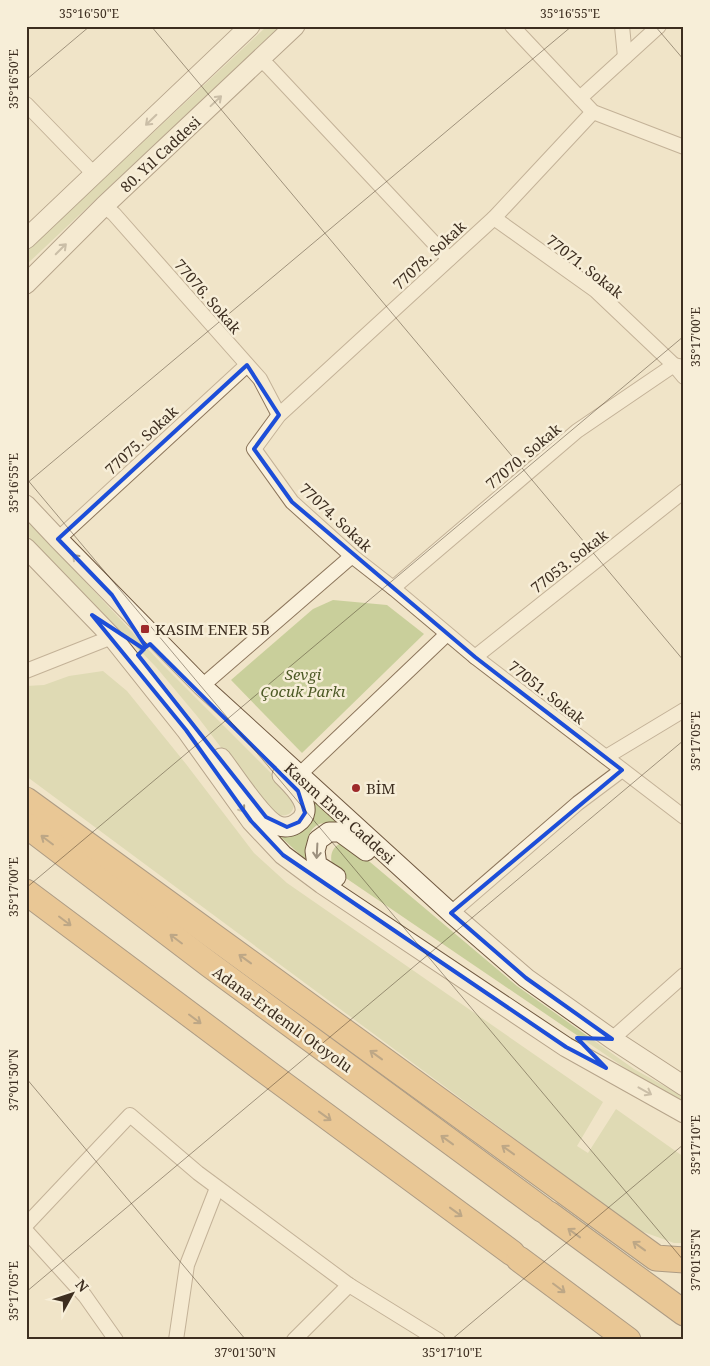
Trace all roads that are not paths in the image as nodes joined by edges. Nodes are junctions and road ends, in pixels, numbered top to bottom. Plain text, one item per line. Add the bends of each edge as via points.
1 (296, 26) edge
2 (512, 26) edge
3 (622, 26) edge
4 (659, 26) edge
5 (248, 27) edge
6 (625, 58) junction
7 (260, 60) junction
8 (580, 98) junction
9 (26, 104) edge
10 (593, 112) junction
11 (684, 147) edge
12 (94, 174) junction
13 (104, 206) junction
14 (494, 218) junction
15 (26, 239) edge
16 (449, 259) junction
17 (26, 284) edge
18 (247, 365) junction
19 (679, 366) edge
20 (684, 377) edge
21 (279, 415) junction
22 (684, 491) edge
23 (26, 505) edge
24 (58, 539) junction
25 (26, 548) edge
26 (352, 556) junction
27 (393, 588) junction
28 (112, 595) junction
29 (92, 615) junction
30 (447, 634) junction
31 (112, 637) junction
32 (475, 657) junction
33 (26, 671) edge
34 (202, 686) junction
35 (684, 710) edge
36 (606, 757) junction
37 (622, 770) junction
38 (299, 775) junction
39 (26, 800) edge
40 (684, 817) edge
41 (26, 825) edge
42 (26, 892) edge
43 (451, 913) junction
44 (684, 975) edge
45 (612, 1039) junction
46 (606, 1068) junction
47 (684, 1086) edge
48 (684, 1113) edge
49 (217, 1188) junction
50 (26, 1225) edge
51 (26, 1231) edge
52 (684, 1260) edge
53 (349, 1285) junction
54 (684, 1313) edge
55 (116, 1340) edge
56 (176, 1340) edge
57 (294, 1340) edge
58 (438, 1340) edge
59 (628, 1340) edge

1 - 7 main road, 80. Yıl Caddesi
2 - 8 street
3 - 6 street
4 - 6 street
5 -> 12 main road, 80. Yıl Caddesi
6 - 8 street
13 -> 7 main road, 80. Yıl Caddesi
7 - 16 street
8 - 10 street
9 - 12 street
10 - 11 street
10 - 14 street, 77078. Sokak
12 - 15 main road, 80. Yıl Caddesi
17 -> 13 main road, 80. Yıl Caddesi
13 - 18 street, 77076. Sokak
14 - 16 street, 77078. Sokak
14 - 19 street, 77071. Sokak via 595,290
16 - 21 street, 77078. Sokak
18 - 21 street, 77076. Sokak via 260,379
18 - 24 street, 77075. Sokak
19 - 20 street, 77071. Sokak
19 - 27 street, 77070. Sokak via 577,431
21 - 26 street, 77074. Sokak via 254,449 292,502
22 - 32 street, 77053. Sokak
23 - 24 main road, Kasım Ener Caddesi
28 -> 24 main road, Kasım Ener Caddesi
25 - 29 main road
26 - 27 street, 77074. Sokak
26 - 34 street
27 - 30 street, 77051. Sokak
28 - 29 main road via 131,624 298,791 304,803 304,813 299,822 287,827 278,826 266,817 194,722 120,633
28 - 34 main road, Kasım Ener Caddesi
29 - 31 main road
30 - 32 street, 77051. Sokak
30 - 38 street
31 - 33 street
31 -> 46 main road via 186,730 251,821 283,855 566,1047
32 - 36 street, 77051. Sokak
34 - 38 main road, Kasım Ener Caddesi
35 - 36 street
36 - 37 street, 77051. Sokak
37 - 40 street, 77051. Sokak
37 - 43 street via 578,803
38 - 43 main road, Kasım Ener Caddesi
52 -> 39 highway via 656,1258
54 -> 41 highway, Adana-Erdemli Otoyolu
42 -> 59 highway
43 - 45 main road, Kasım Ener Caddesi via 526,978
44 - 45 street
45 -> 46 main road via 595,1039 516,982 357,843 340,832 329,832 318,840 315,851 317,865 588,1049
45 - 47 main road, Kasım Ener Caddesi
46 -> 48 main road
49 - 50 street via 130,1115
49 - 53 street
49 - 56 street via 187,1265
51 - 55 street via 85,1296
53 - 57 street
53 - 58 street

